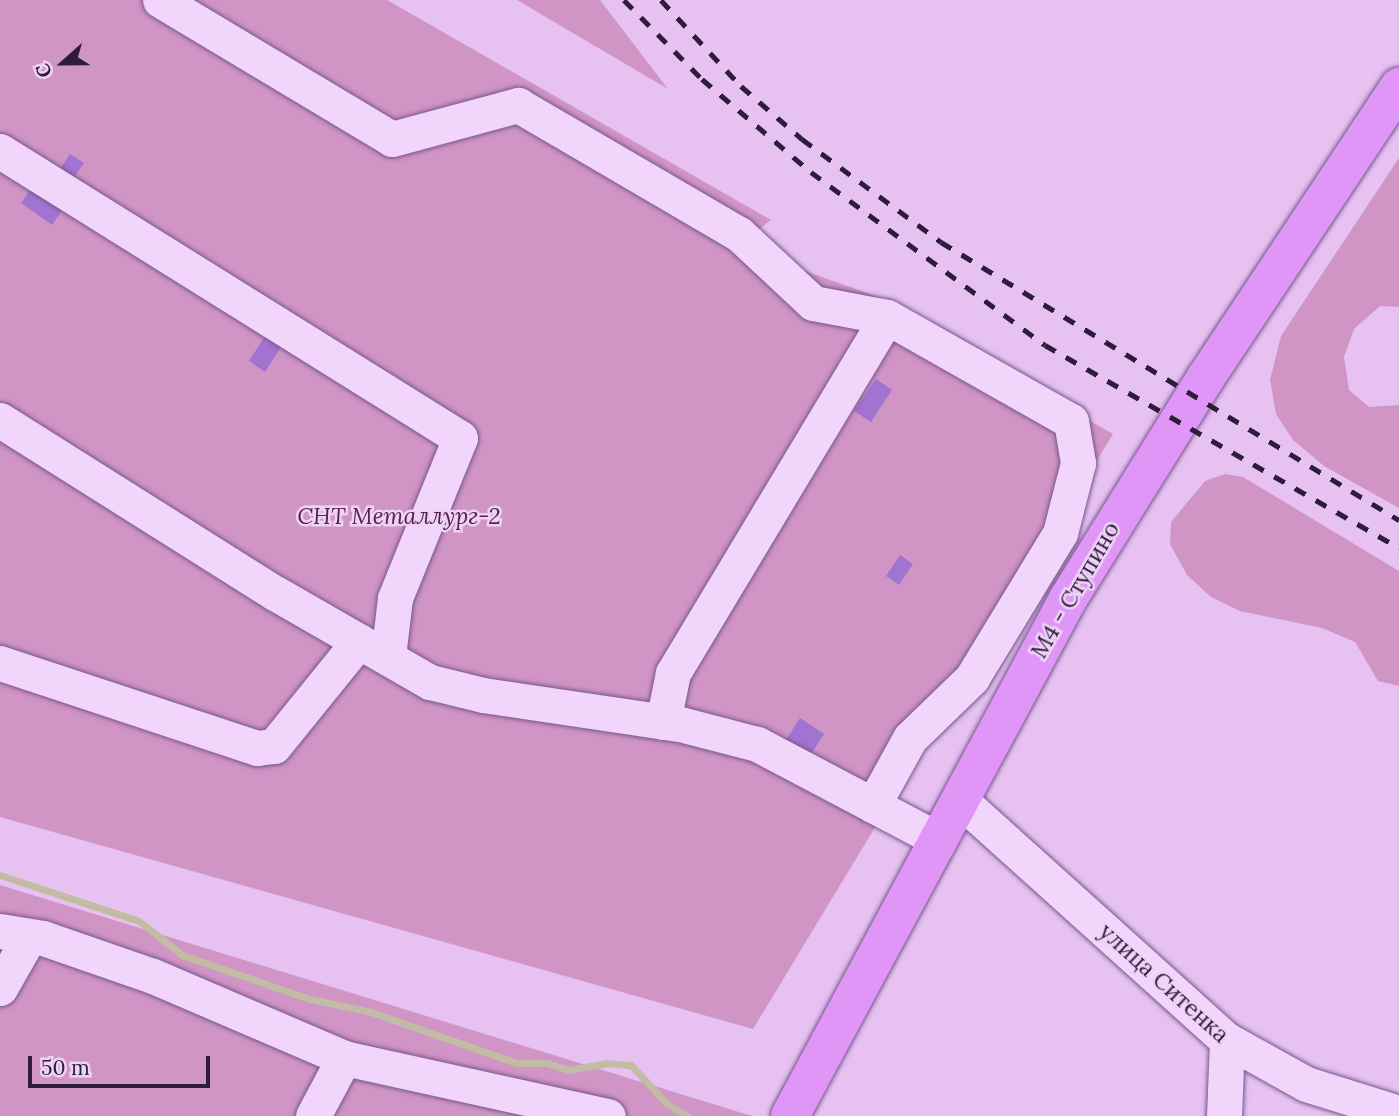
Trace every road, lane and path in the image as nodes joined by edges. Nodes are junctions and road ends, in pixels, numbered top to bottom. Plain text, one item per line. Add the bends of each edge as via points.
1 (160, 0) edge
2 (1399, 87) edge
3 (0, 151) edge
4 (887, 317) junction
5 (0, 420) edge
6 (373, 649) junction
7 (0, 663) edge
8 (663, 722) junction
9 (960, 800) junction
10 (873, 805) junction
11 (939, 840) junction
12 (14, 935) edge
13 (0, 988) edge
14 (1227, 1040) junction
15 (344, 1058) junction
16 (1399, 1113) edge
17 (313, 1116) edge
18 (608, 1116) edge
19 (790, 1116) edge
20 (1224, 1116) edge

1 - 4 street via 392,139 518,106 739,234 813,303
2 - 9 main road, М4 - Ступино via 1135,488 1068,599
3 - 6 street via 460,438
4 - 8 street via 673,673
4 - 10 street via 1071,421 1078,463 1060,533 972,678 910,738
5 - 6 street
6 - 7 street via 274,746 257,748
6 - 8 street via 430,682 483,695
8 - 10 street via 757,744
9 - 11 main road, М4 - Ступино
9 - 14 street, улица Ситенка
10 - 11 street
11 - 19 main road, М4 - Ступино
12 - 13 street
12 - 15 street via 43,938 153,976
14 - 16 street, улица Ситенка via 1306,1084
14 - 20 street
15 - 17 street
15 - 18 street

